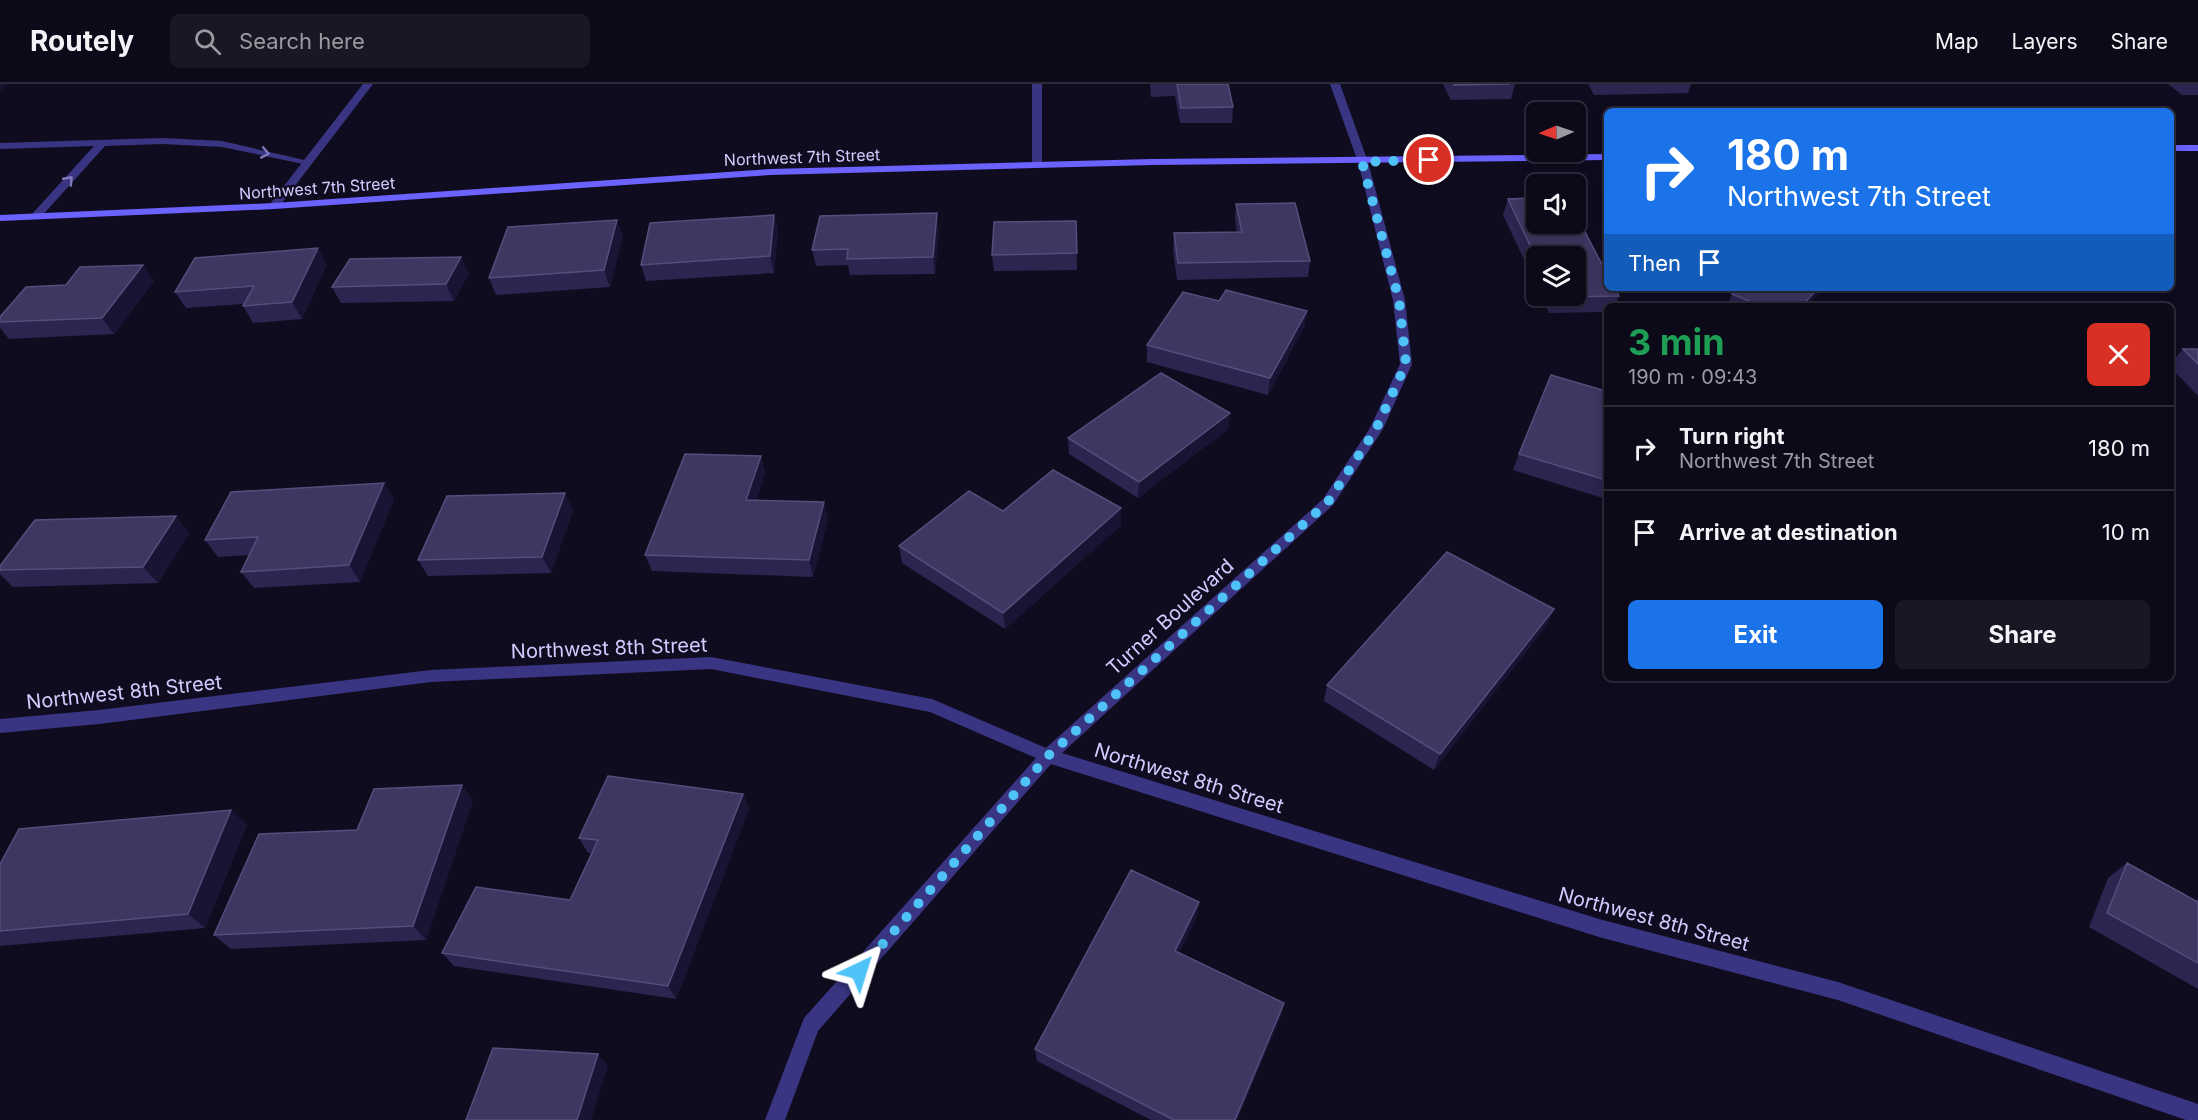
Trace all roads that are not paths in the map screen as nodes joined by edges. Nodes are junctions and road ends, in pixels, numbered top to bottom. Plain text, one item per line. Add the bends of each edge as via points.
1 (368, 84) edge
2 (1037, 84) edge
3 (1335, 84) edge
4 (101, 144) junction
5 (0, 146) edge
6 (2174, 148) edge
7 (2198, 148) edge
8 (1604, 157) edge
9 (308, 162) junction
10 (1362, 162) junction
11 (1037, 165) junction
12 (273, 206) junction
13 (36, 216) junction
14 (0, 218) edge
15 (0, 726) edge
16 (1048, 756) junction
17 (2198, 1114) edge
18 (776, 1120) edge

1 - 9 street
2 - 11 street
3 - 10 street, Turner Boulevard
4 - 5 street
4 -> 9 street via 222,144
13 -> 4 street
6 - 7 street
8 - 10 street, Northwest 7th Street
9 - 12 street
10 - 11 street, Northwest 7th Street
10 - 16 street, Turner Boulevard via 1399,300 1406,364 1376,429 1328,502
11 - 12 street, Northwest 7th Street via 770,172
12 - 13 street, Northwest 7th Street
13 - 14 street, Northwest 7th Street
15 - 16 street, Northwest 8th Street via 431,676 711,663 932,706
16 - 17 street, Northwest 8th Street via 1599,928 1838,991
16 - 18 street, Turner Boulevard via 811,1025

